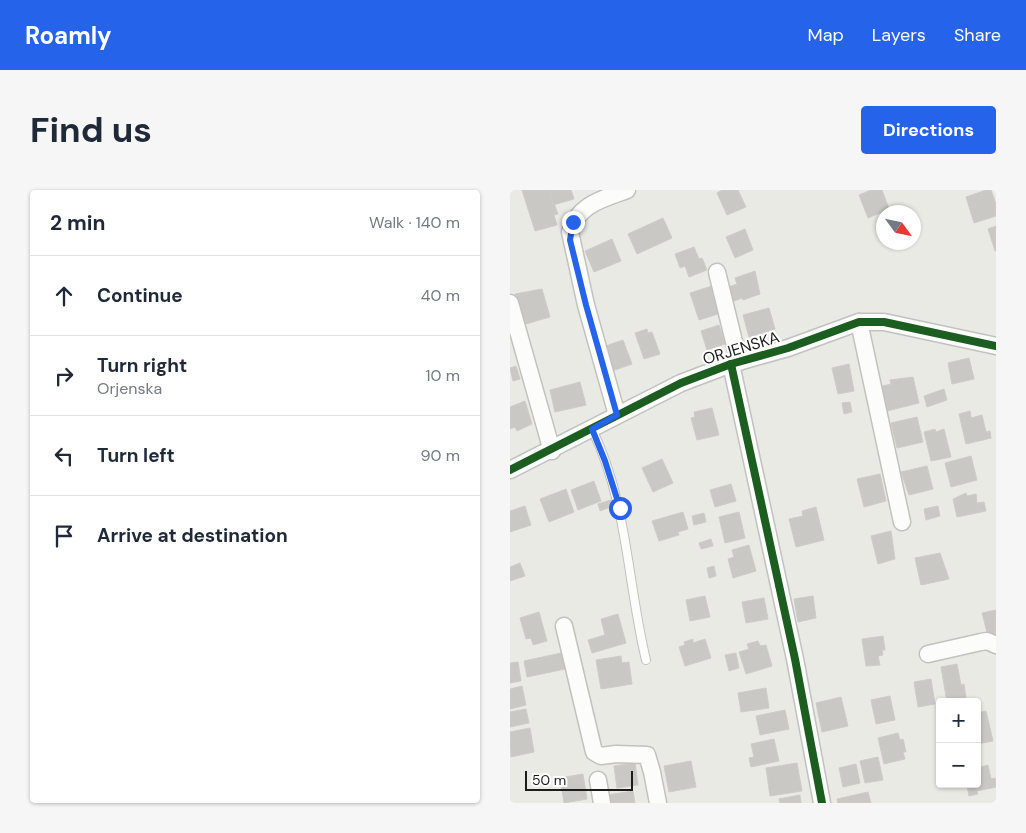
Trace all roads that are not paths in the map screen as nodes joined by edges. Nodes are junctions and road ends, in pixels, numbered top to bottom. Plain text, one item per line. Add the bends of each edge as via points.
1 (628, 190) edge
2 (717, 272) dead end
3 (510, 303) edge
4 (859, 322) junction
5 (996, 346) edge
6 (735, 363) junction
7 (617, 415) junction
8 (592, 429) junction
9 (552, 450) junction
10 (510, 470) edge
11 (902, 522) dead end
12 (564, 626) dead end
13 (996, 645) edge
14 (928, 654) dead end
15 (646, 660) dead end
16 (598, 780) dead end
17 (602, 803) edge
18 (658, 803) edge
19 (822, 803) edge

1 - 7 street via 586,206 573,222 570,232 586,305
2 - 6 street
3 - 9 street
4 - 5 street, ORJENSKA via 884,322
4 - 6 street, ORJENSKA
4 - 11 street
6 - 7 street, ORJENSKA via 681,383
6 - 19 street
7 - 8 street, ORJENSKA
8 - 9 street, ORJENSKA
8 - 15 lane via 620,508
9 - 10 street, ORJENSKA
12 - 18 street via 594,752 598,756 646,755
13 - 14 street via 987,641
16 - 17 street

